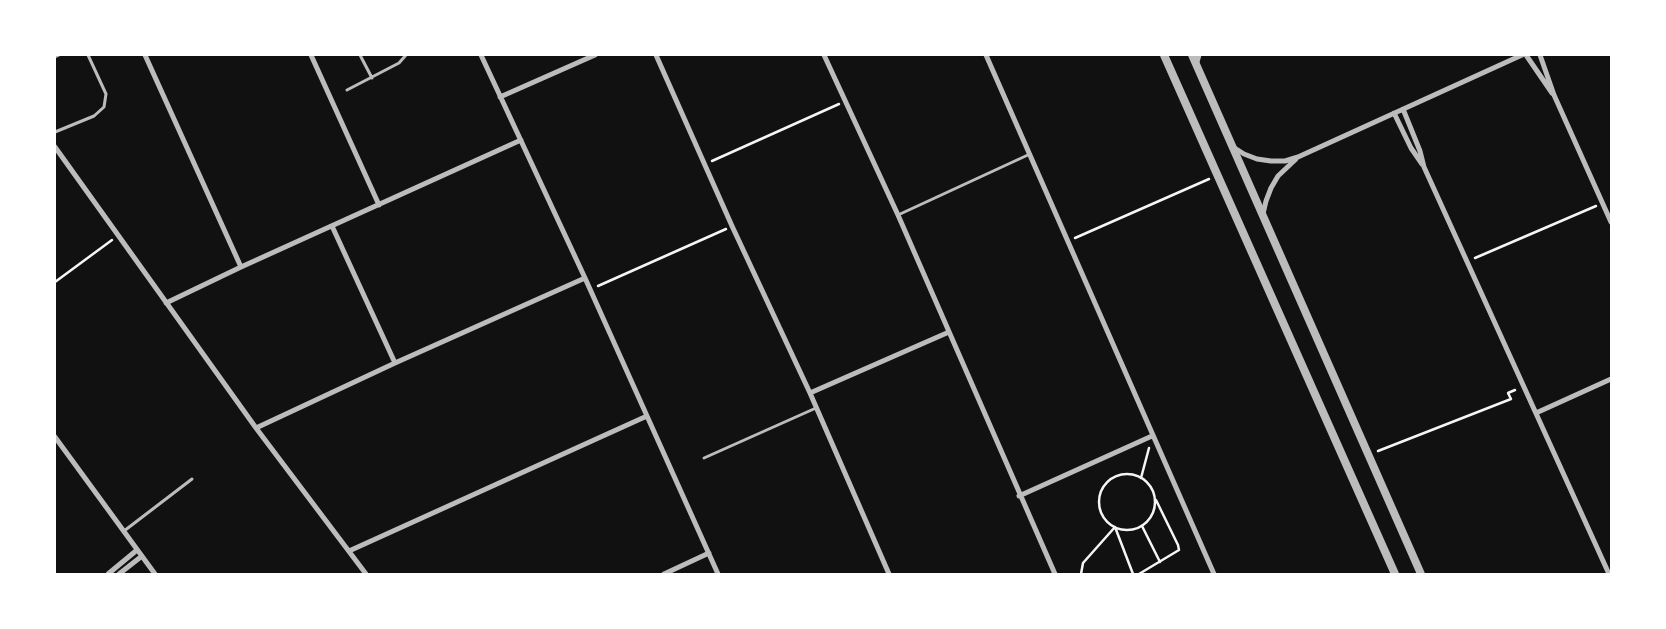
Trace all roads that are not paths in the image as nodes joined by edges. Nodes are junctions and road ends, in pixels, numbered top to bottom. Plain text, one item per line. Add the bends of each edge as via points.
1 (59, 55) edge
2 (88, 55) edge
3 (145, 55) edge
4 (311, 55) edge
5 (360, 55) edge
6 (406, 55) edge
7 (481, 55) edge
8 (594, 55) edge
9 (656, 55) edge
10 (824, 55) edge
11 (986, 55) edge
12 (1164, 55) edge
13 (1192, 55) edge
14 (1199, 55) edge
15 (1522, 55) edge
16 (1526, 55) edge
17 (1540, 55) edge
18 (55, 57) edge
19 (1196, 65) junction
20 (372, 78) junction
21 (347, 90) dead end
22 (1554, 95) junction
23 (500, 97) junction
24 (1403, 109) junction
25 (1394, 113) junction
26 (55, 132) edge
27 (521, 140) junction
28 (1232, 146) junction
29 (55, 147) edge
30 (1030, 154) junction
31 (1298, 157) junction
32 (1424, 167) junction
33 (379, 205) junction
34 (1263, 214) junction
35 (898, 215) junction
36 (1611, 222) edge
37 (332, 226) junction
38 (241, 267) junction
39 (585, 278) junction
40 (166, 303) junction
41 (949, 332) junction
42 (395, 363) junction
43 (1611, 379) edge
44 (810, 393) junction
45 (816, 408) junction
46 (1536, 413) junction
47 (647, 416) junction
48 (256, 428) junction
49 (1152, 436) junction
50 (55, 437) edge
51 (704, 458) dead end
52 (192, 479) dead end
53 (1019, 496) junction
54 (124, 532) junction
55 (137, 550) junction
56 (349, 551) junction
57 (709, 553) junction
58 (142, 556) junction
59 (108, 574) edge
60 (119, 574) edge
61 (155, 574) edge
62 (366, 574) edge
63 (664, 574) edge
64 (718, 574) edge
65 (889, 574) edge
66 (1055, 574) edge
67 (1214, 574) edge
68 (1395, 574) edge
69 (1421, 574) edge
70 (1609, 574) edge

1 - 18 lane
2 - 26 lane via 106,94 104,107 94,116
3 - 38 street
4 - 33 street
5 - 20 lane
6 - 20 lane via 399,63
7 - 23 street
8 - 23 street
9 - 44 street
10 - 35 street
11 - 30 street
12 - 68 street
13 - 19 street
14 - 19 street
15 - 24 street
16 - 22 street
17 - 22 street
19 - 28 street
20 - 21 lane
22 - 36 street
23 - 27 street
24 - 25 street
24 - 32 street
25 - 31 street
25 - 32 street
27 - 33 street
27 - 39 street
28 - 31 street via 1244,154 1271,162
28 - 34 street
29 - 40 street
30 - 35 lane
30 - 49 street
31 - 34 street via 1278,176
32 - 46 street
33 - 37 street
34 - 69 street
35 - 41 street
37 - 38 street
37 - 42 street
38 - 40 street
39 - 42 street
39 - 47 street
40 - 48 street
41 - 44 street
41 - 53 street
42 - 48 street
43 - 46 street
44 - 45 street
45 - 51 lane
45 - 65 street
46 - 70 street
47 - 56 street
47 - 57 street
48 - 56 street
49 - 53 street
49 - 67 street
50 - 54 street
52 - 54 lane
53 - 66 street
54 - 55 street
55 - 58 street
55 - 59 street
56 - 62 street
57 - 63 street
57 - 64 street
58 - 60 street
58 - 61 street

